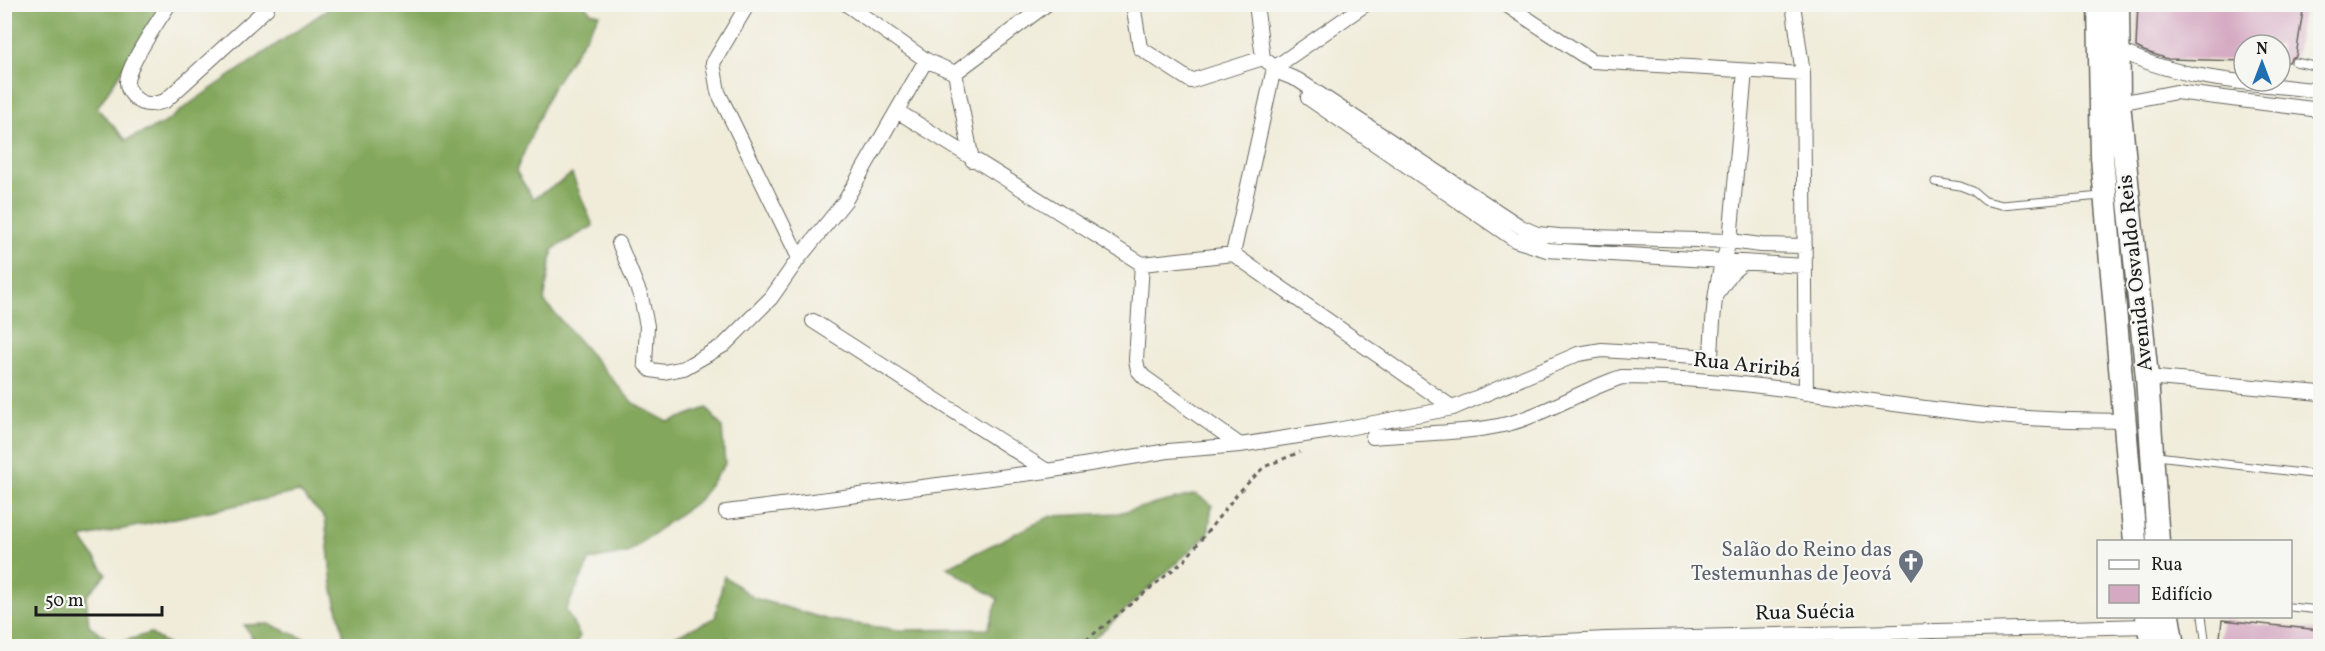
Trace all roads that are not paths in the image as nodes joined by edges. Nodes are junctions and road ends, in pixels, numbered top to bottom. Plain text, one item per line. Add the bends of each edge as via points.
1 (169, 4) edge
2 (748, 4) edge
3 (846, 4) edge
4 (1047, 4) edge
5 (1133, 4) edge
6 (1256, 4) edge
7 (1366, 4) edge
8 (1505, 4) edge
9 (1793, 4) edge
10 (2099, 4) edge
11 (2118, 4) edge
12 (267, 8) dead end
13 (2117, 49) junction
14 (1263, 58) junction
15 (926, 60) junction
16 (2295, 62) dead end
17 (2320, 67) edge
18 (1745, 70) junction
19 (1279, 71) junction
20 (955, 73) junction
21 (2179, 73) junction
22 (1803, 74) junction
23 (2320, 91) edge
24 (2176, 92) junction
25 (2119, 103) junction
26 (2320, 110) edge
27 (897, 111) junction
28 (972, 160) junction
29 (1935, 182) dead end
30 (2106, 195) junction
31 (1730, 241) junction
32 (619, 243) dead end
33 (1805, 246) junction
34 (1233, 254) junction
35 (799, 258) junction
36 (1722, 260) junction
37 (1743, 263) junction
38 (1142, 264) junction
39 (1805, 266) junction
40 (1713, 301) junction
41 (813, 321) dead end
42 (2147, 377) junction
43 (1806, 393) junction
44 (2320, 393) edge
45 (1453, 408) junction
46 (2126, 421) junction
47 (1373, 436) dead end
48 (1240, 445) junction
49 (2151, 456) junction
50 (1047, 471) junction
51 (2320, 474) edge
52 (726, 512) dead end
53 (2135, 540) edge
54 (2158, 540) edge
55 (2292, 607) edge
56 (2320, 610) edge
57 (2202, 618) edge
58 (2154, 626) edge
59 (1463, 646) edge
60 (2173, 646) edge
61 (2206, 646) edge

1 - 12 street via 131,68 127,83 129,92 140,102 152,105 165,101
2 - 35 street via 713,63 718,92
3 - 15 street
4 - 20 street
5 - 14 street via 1140,48 1191,81
6 - 14 street
7 - 19 street
8 - 18 street via 1592,61
9 - 22 street
10 - 30 main road, Avenida Osvaldo Reis
11 - 13 main road, Avenida Osvaldo Reis
13 - 21 street
13 - 25 main road, Avenida Osvaldo Reis
14 - 19 street
15 - 20 street
15 - 27 street
16 - 17 lane
18 - 22 street
18 - 31 street
19 - 31 street via 1537,234
19 - 34 street
19 - 36 street via 1293,87 1522,243 1547,250
20 - 28 street
21 - 23 street
21 - 24 street
22 - 33 street
24 - 25 street
24 - 26 street
25 - 42 main road, Avenida Osvaldo Reis
27 - 28 street
27 - 35 street via 845,201
28 - 38 street
29 - 30 lane via 1960,186 1985,201 2002,205
30 - 46 main road, Avenida Osvaldo Reis
31 - 33 street
31 - 36 street
32 - 35 street via 641,297 647,326 645,364 651,370 664,372 684,368 724,345 771,298
33 - 39 street
34 - 38 street
34 - 45 street
36 - 37 street
36 - 40 street
37 - 39 street
37 - 40 street via 1723,283
38 - 48 street via 1138,370
39 - 43 street
40 - 45 street via 1712,357 1602,350 1578,354
41 - 50 street
42 - 44 street
42 - 49 main road, Avenida Osvaldo Reis
43 - 46 street, Rua Ariribá via 1984,415
43 - 47 street, Rua Ariribá via 1719,382 1622,377 1509,423
45 - 48 street
46 - 53 main road, Avenida Osvaldo Reis
48 - 50 street via 1168,451
49 - 51 lane
49 - 54 main road, Avenida Osvaldo Reis
50 - 52 street
55 - 56 lane
57 - 61 lane
58 - 59 street, Rua Suécia
58 - 60 main road

